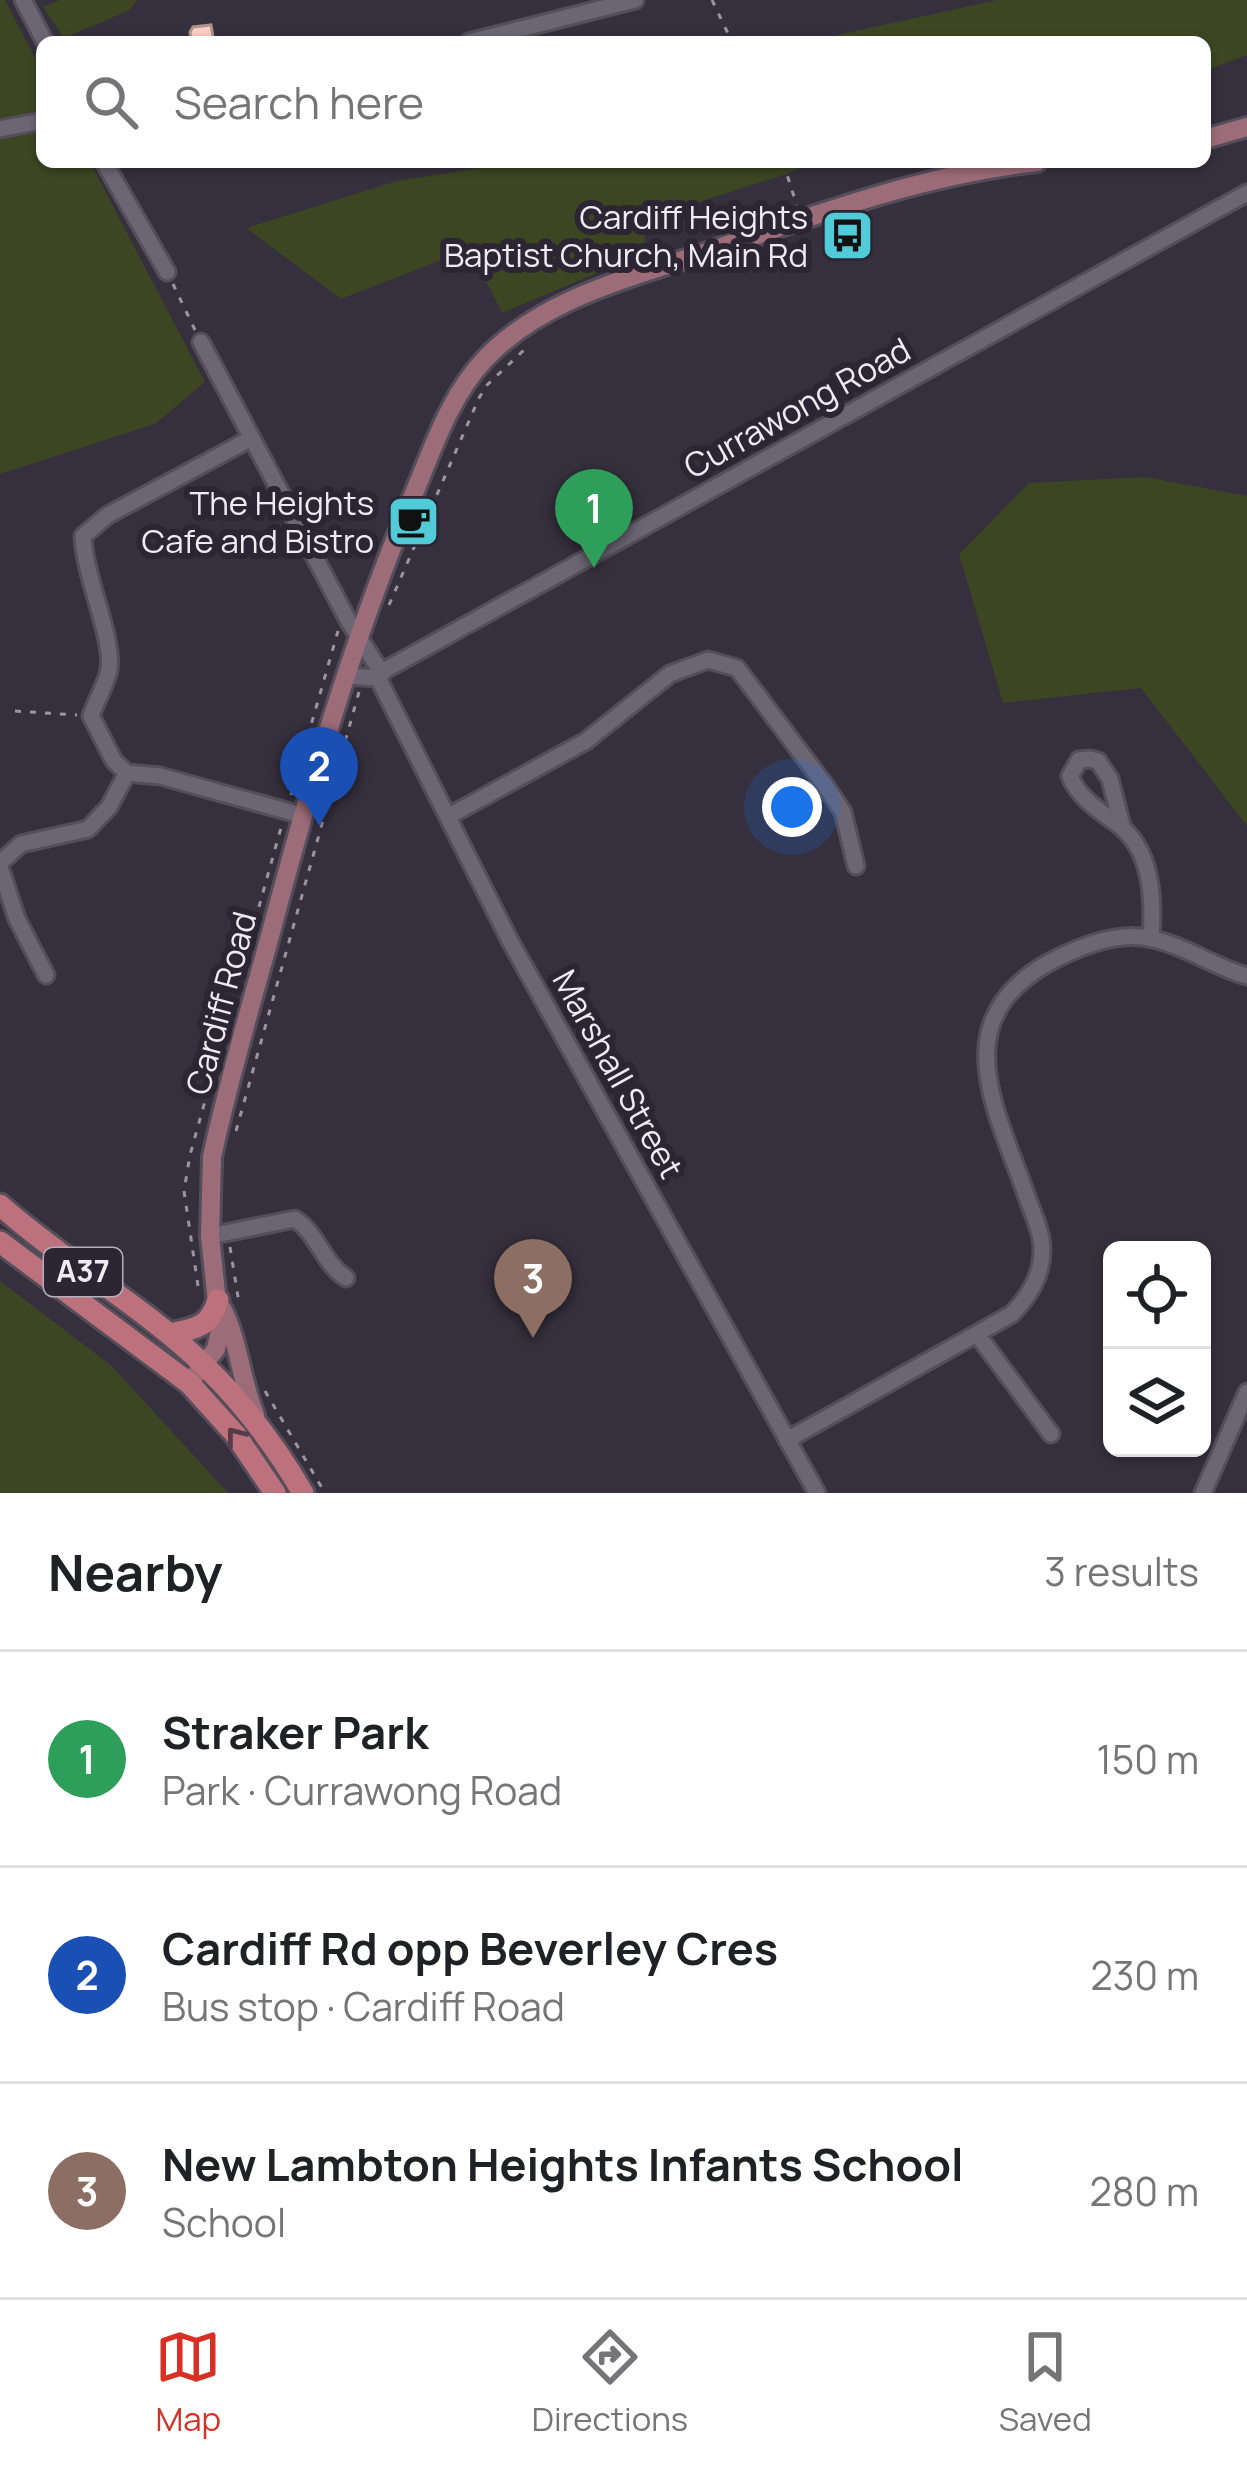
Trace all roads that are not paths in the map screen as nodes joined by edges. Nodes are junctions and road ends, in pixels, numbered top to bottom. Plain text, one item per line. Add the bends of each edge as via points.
1 (22, 0) edge
2 (635, 0) edge
3 (42, 36) edge
4 (493, 36) edge
5 (36, 122) edge
6 (1247, 127) edge
7 (0, 129) edge
8 (1211, 137) edge
9 (107, 168) edge
10 (988, 168) edge
11 (1247, 193) edge
12 (167, 272) road end
13 (201, 342) road end
14 (250, 439) junction
15 (357, 637) junction
16 (346, 676) junction
17 (378, 678) junction
18 (128, 773) junction
19 (295, 807) junction
20 (449, 817) junction
21 (1122, 826) dead end
22 (0, 865) edge
23 (856, 866) dead end
24 (1151, 938) junction
25 (46, 975) dead end
26 (1247, 976) edge
27 (0, 1205) edge
28 (219, 1234) junction
29 (0, 1242) edge
30 (346, 1278) dead end
31 (218, 1300) junction
32 (169, 1334) junction
33 (976, 1334) junction
34 (205, 1365) junction
35 (189, 1383) junction
36 (1247, 1392) edge
37 (262, 1431) junction
38 (1051, 1434) dead end
39 (787, 1440) junction
40 (275, 1493) edge
41 (303, 1493) edge
42 (817, 1493) edge
43 (1204, 1493) edge

1 - 3 street
2 - 4 street
5 - 7 street
6 - 8 main road
9 - 12 street
10 - 15 main road, Cardiff Road via 801,219 521,326 450,408
11 - 17 street, Currawong Road
13 - 14 street, Marshall Street
14 - 15 street, Marshall Street
14 - 18 street via 108,514 83,536 109,671 91,716
15 - 16 main road, Cardiff Road
15 - 17 street, Marshall Street
16 - 17 street
16 - 19 main road, Cardiff Road
17 - 20 street, Marshall Street
18 - 19 street
18 - 22 street via 88,829 21,844
19 - 28 main road, Cardiff Road via 208,1185
20 - 23 street via 586,741 670,674 708,660 737,668 825,785 843,812
20 - 39 street, Marshall Street via 508,939
21 - 24 street via 1150,879
22 - 25 street
24 - 26 street
24 - 33 street via 1078,947 1031,973 988,1030 986,1077 1042,1248 1025,1300
27 - 32 highway, A37
28 - 30 street via 295,1219
28 - 31 main road, Cardiff Road
29 - 35 highway, A37
31 - 32 highway via 203,1326
31 - 34 main road, Cardiff Road via 218,1343
31 - 37 main road
32 - 34 highway, A37
33 - 38 street
33 - 39 street
34 - 35 main road, Cardiff Road
34 - 37 highway, A37
40 -> 35 highway, A37
36 - 43 street
37 - 41 highway, A37
39 - 42 street, Marshall Street

